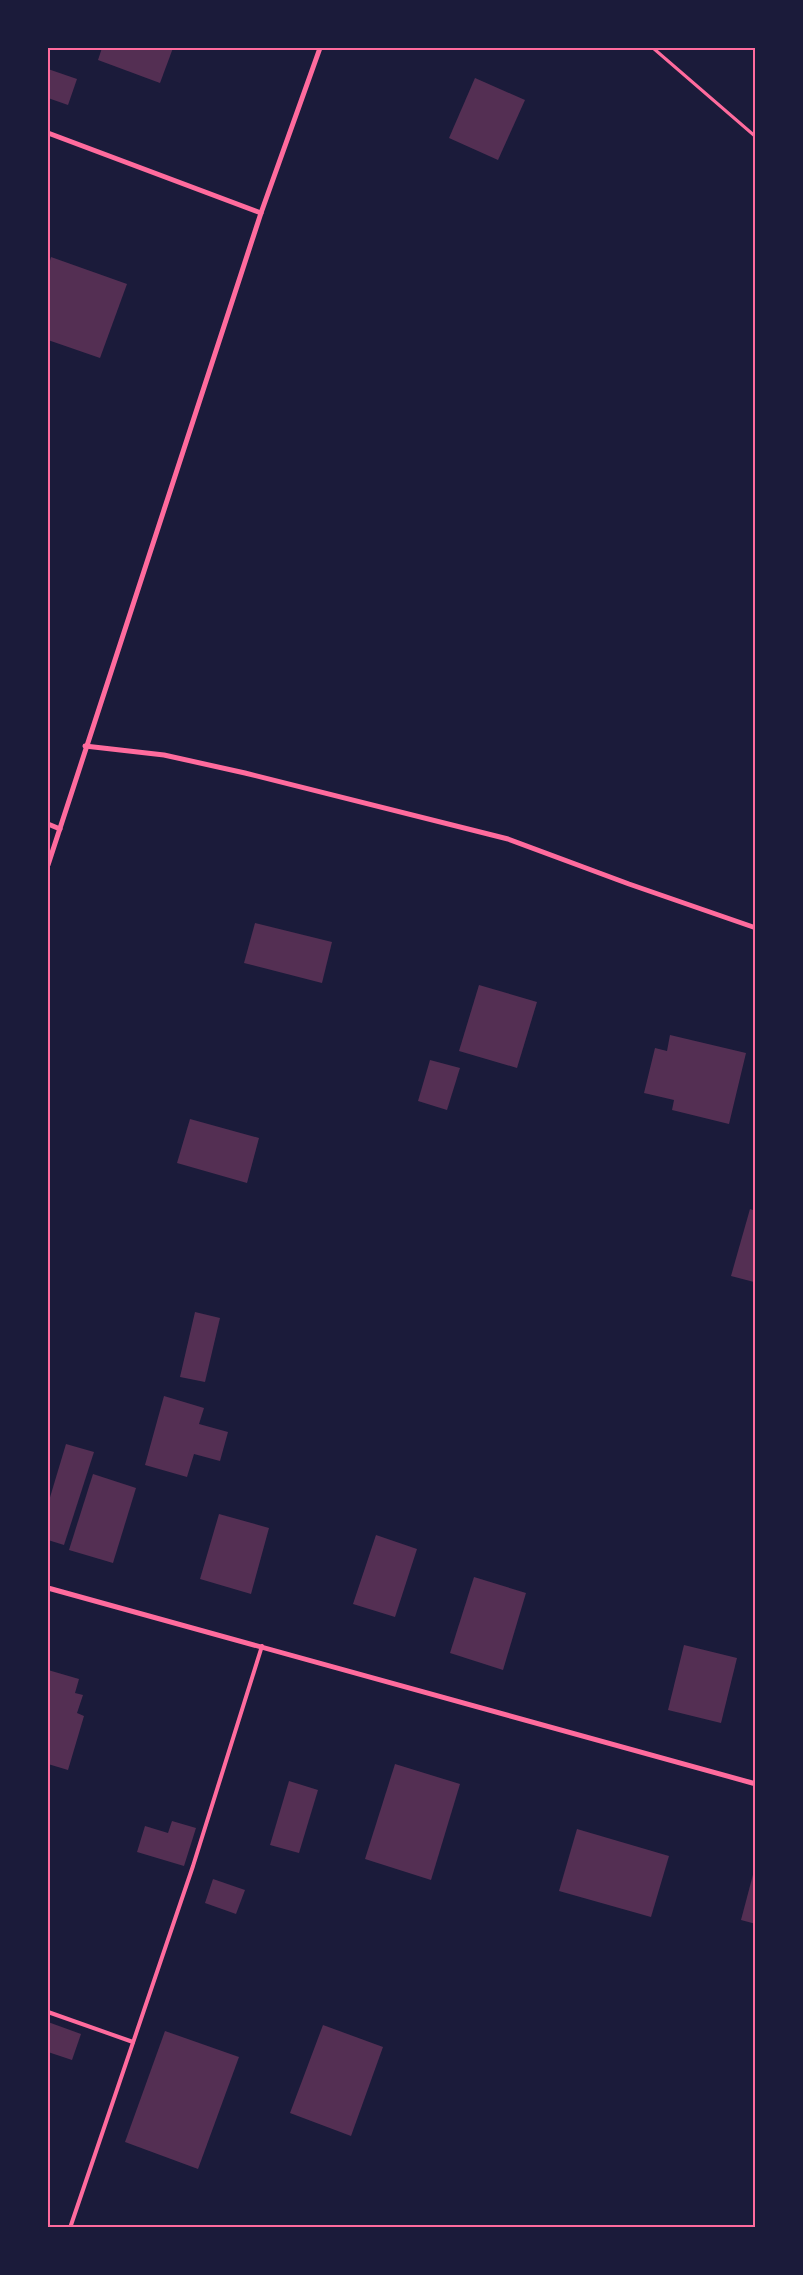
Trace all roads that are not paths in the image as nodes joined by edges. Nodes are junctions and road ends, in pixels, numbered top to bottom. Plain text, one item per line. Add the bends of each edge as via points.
1 (320, 48) edge
2 (48, 133) edge
3 (261, 214) junction
4 (85, 746) junction
5 (48, 824) edge
6 (60, 829) junction
7 (48, 865) edge
8 (756, 928) edge
9 (48, 1588) edge
10 (262, 1646) junction
11 (756, 1784) edge
12 (48, 2012) edge
13 (133, 2042) junction
14 (70, 2228) edge

1 - 3 street
2 - 3 street
3 - 4 street
4 - 6 street
4 - 8 street via 164,755 508,839
5 - 6 street
6 - 7 street
9 - 10 street
10 - 11 street
10 - 13 lane via 193,1866
12 - 13 lane
13 - 14 lane

